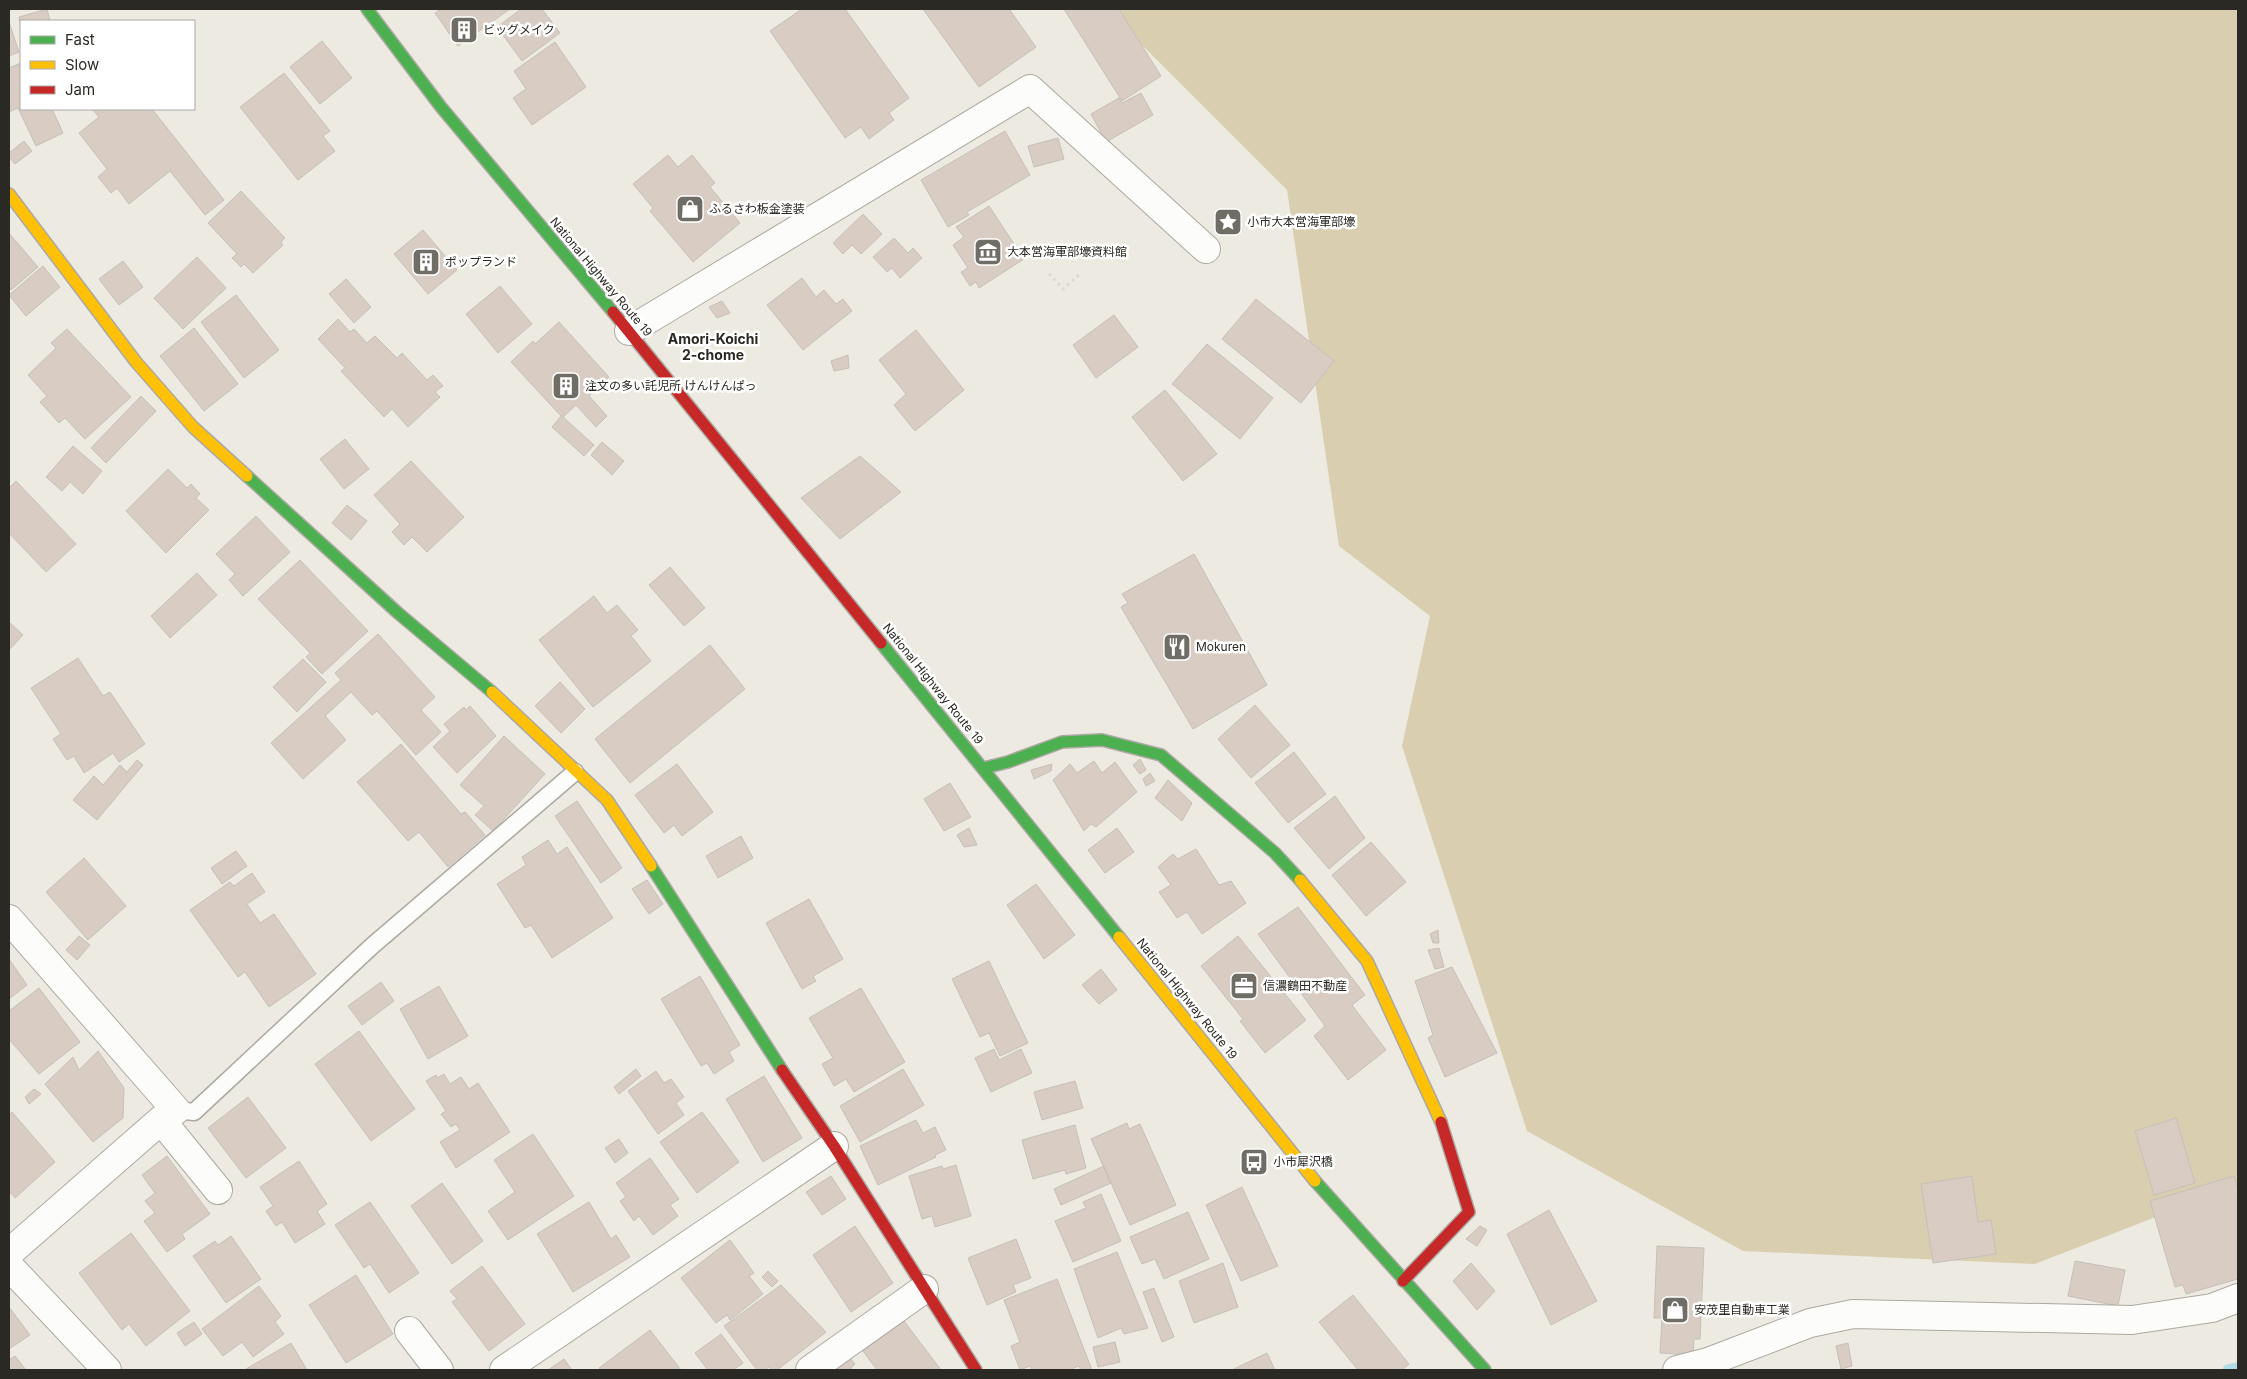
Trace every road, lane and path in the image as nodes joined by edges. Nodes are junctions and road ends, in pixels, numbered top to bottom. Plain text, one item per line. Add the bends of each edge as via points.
1 (367, 9) edge
2 (9, 194) edge
3 (1206, 249) dead end
4 (1049, 274) dead end
5 (1079, 276) dead end
6 (629, 331) junction
7 (984, 768) junction
8 (575, 772) junction
9 (9, 919) edge
10 (169, 1115) junction
11 (834, 1146) junction
12 (218, 1190) dead end
13 (9, 1253) edge
14 (9, 1266) edge
15 (1403, 1281) junction
16 (924, 1289) junction
17 (2238, 1298) edge
18 (409, 1331) dead end
19 (107, 1370) edge
20 (439, 1370) edge
21 (504, 1370) edge
22 (810, 1370) edge
23 (976, 1370) edge
24 (1485, 1370) edge
25 (1677, 1370) edge

1 - 6 main road, National Highway Route 19 via 441,106
2 - 8 main road via 136,362 193,427 398,613 491,691
3 - 6 street via 1030,89
4 - 5 path via 1063,289
6 - 7 main road, National Highway Route 19
7 - 15 main road, National Highway Route 19 via 1313,1178
7 - 15 main road via 1062,742 1102,740 1161,755 1275,853 1312,893 1367,961 1437,1109 1469,1212
8 - 10 lane via 372,946 194,1112
8 - 11 main road via 607,800
9 - 10 street
10 - 12 street
10 - 13 street
11 - 16 main road
11 - 21 street
14 - 19 street
15 - 24 main road, National Highway Route 19
16 - 22 street
16 - 23 main road
17 - 25 street via 2212,1308 2132,1320 1853,1314 1810,1323 1708,1362
18 - 20 street

